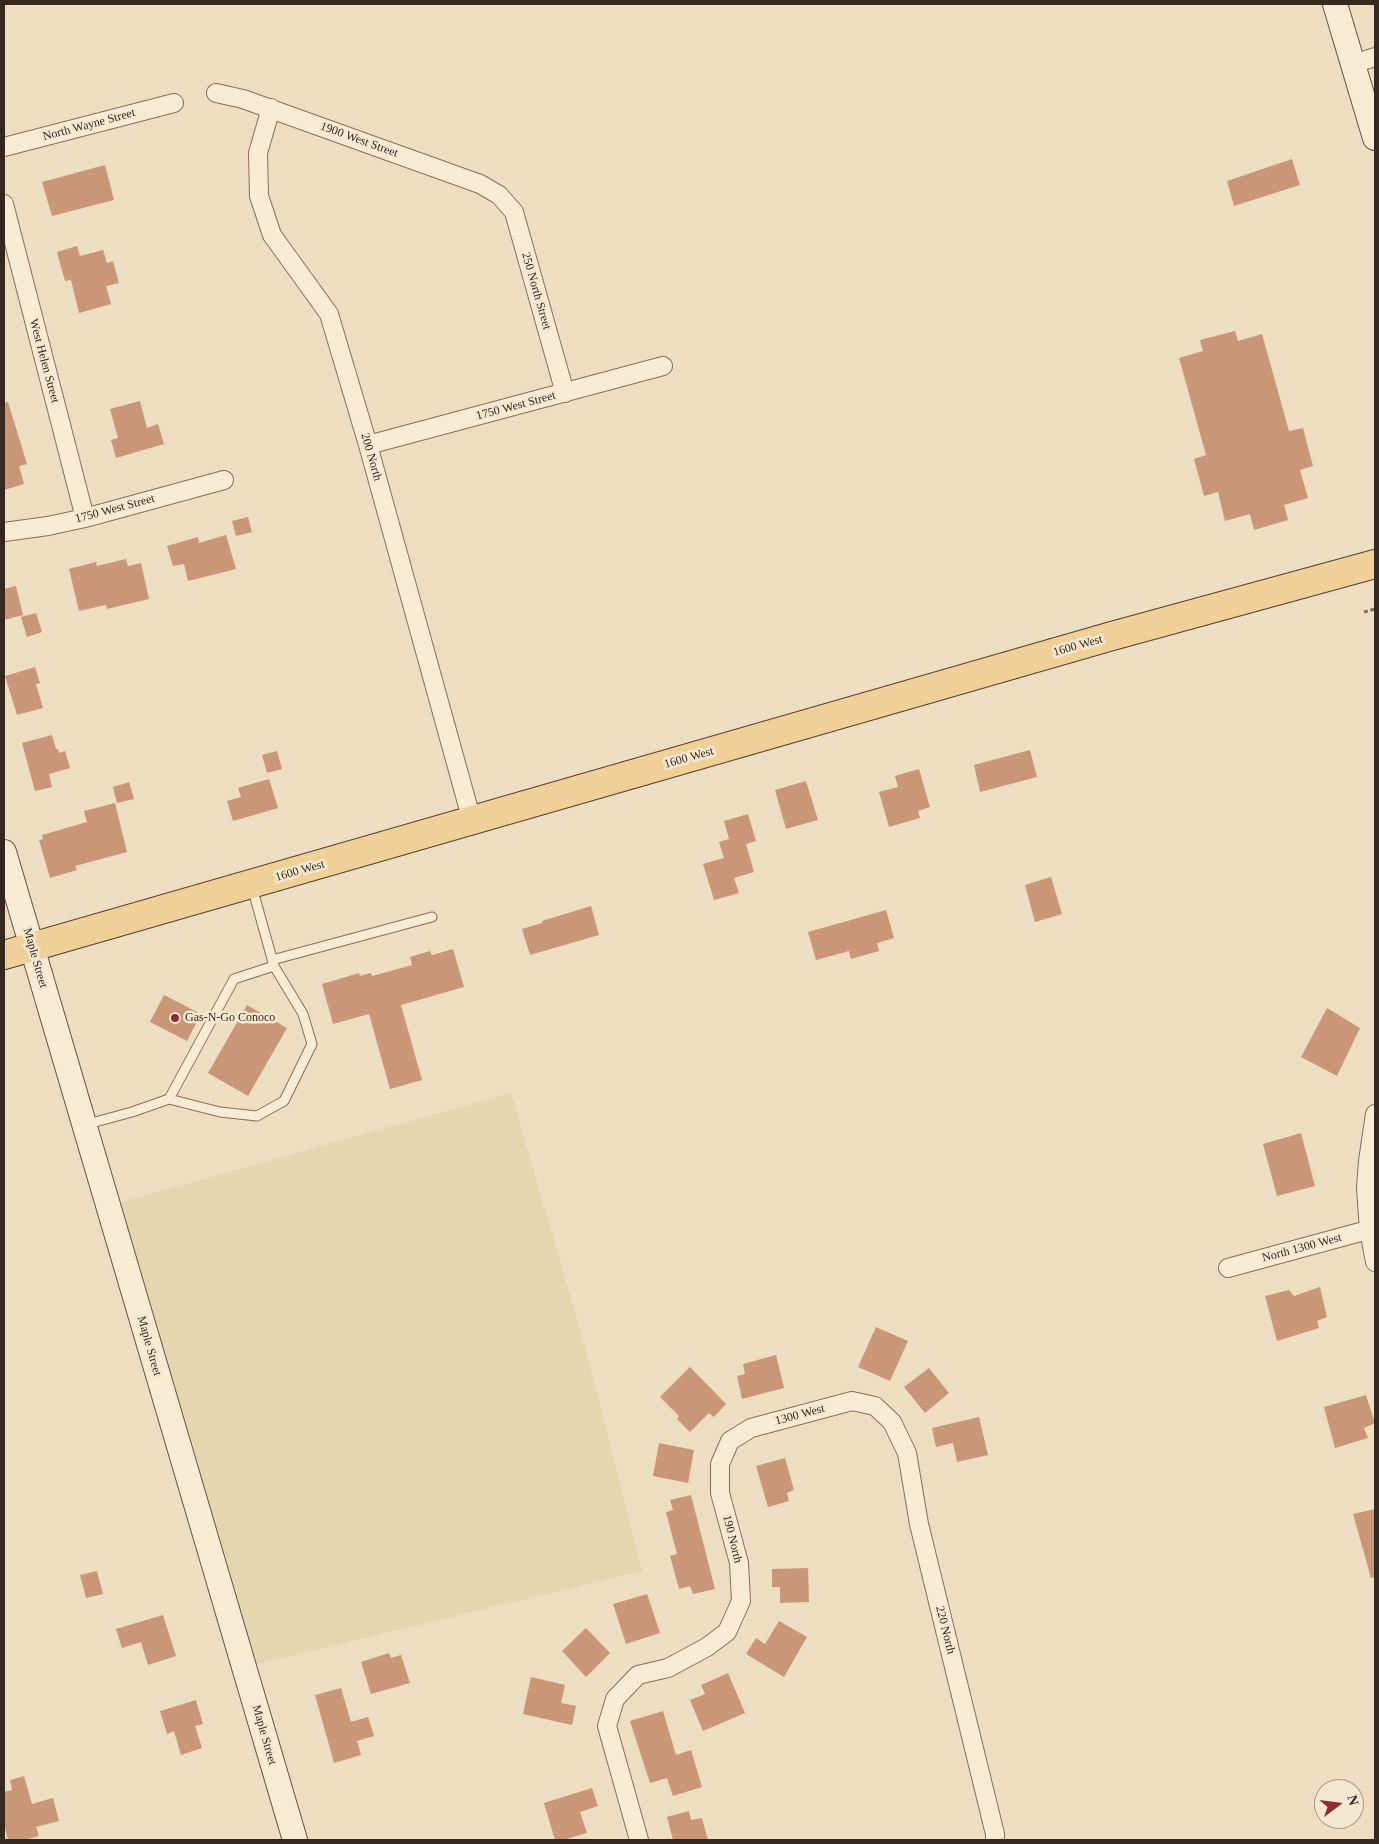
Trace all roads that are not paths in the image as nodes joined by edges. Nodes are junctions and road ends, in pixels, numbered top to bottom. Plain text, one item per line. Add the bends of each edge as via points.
1 (1336, 4) edge
2 (1364, 60) edge
3 (216, 93) dead end
4 (174, 102) dead end
5 (270, 108) junction
6 (1375, 138) edge
7 (4, 147) edge
8 (499, 195) joint
9 (4, 204) edge
10 (663, 366) dead end
11 (565, 393) junction
12 (368, 446) junction
13 (224, 480) dead end
14 (85, 518) junction
15 (4, 532) edge
16 (1375, 564) edge
17 (472, 821) junction
18 (4, 852) edge
19 (251, 885) junction
20 (432, 917) dead end
21 (32, 948) junction
22 (4, 955) edge
23 (273, 963) junction
24 (169, 1099) junction
25 (1375, 1114) edge
26 (84, 1125) junction
27 (1372, 1229) edge
28 (1375, 1262) edge
29 (1228, 1268) dead end
30 (892, 1422) joint
31 (720, 1464) joint
32 (294, 1840) edge
33 (639, 1840) edge
34 (994, 1840) edge

1 - 2 main road
2 - 6 main road
3 - 5 street, 1900 West Street
4 - 7 street, North Wayne Street
5 - 8 street, 1900 West Street via 480,184
5 - 12 street, 200 North via 258,153 259,196 272,235 329,314
8 - 11 street, 250 North Street via 514,212
9 - 14 street, West Helen Street
10 - 11 street, 1750 West Street
11 - 12 street, 1750 West Street
12 - 17 street, 200 North
13 - 14 street, 1750 West Street
14 - 15 street, 1750 West Street
16 - 17 main road, 1600 West via 1112,636
17 - 19 main road, 1600 West
18 - 21 main road, Maple Street
19 - 21 main road, 1600 West
19 - 23 lane
20 - 23 lane
21 - 22 main road, 1600 West
21 - 26 main road, Maple Street
23 - 24 lane via 234,979
23 - 24 lane via 303,1014 312,1044 284,1101 257,1116 220,1112
24 - 26 lane
25 - 27 street via 1366,1188
26 - 32 main road, Maple Street
27 - 28 street
27 - 29 street, North 1300 West
30 - 31 street, 1300 West via 875,1406 852,1400 751,1428 730,1441
30 - 34 street, 220 North via 907,1453 919,1524
31 - 33 street, 190 North via 720,1493 739,1563 741,1601 727,1632 668,1668 638,1676 615,1699 607,1726

